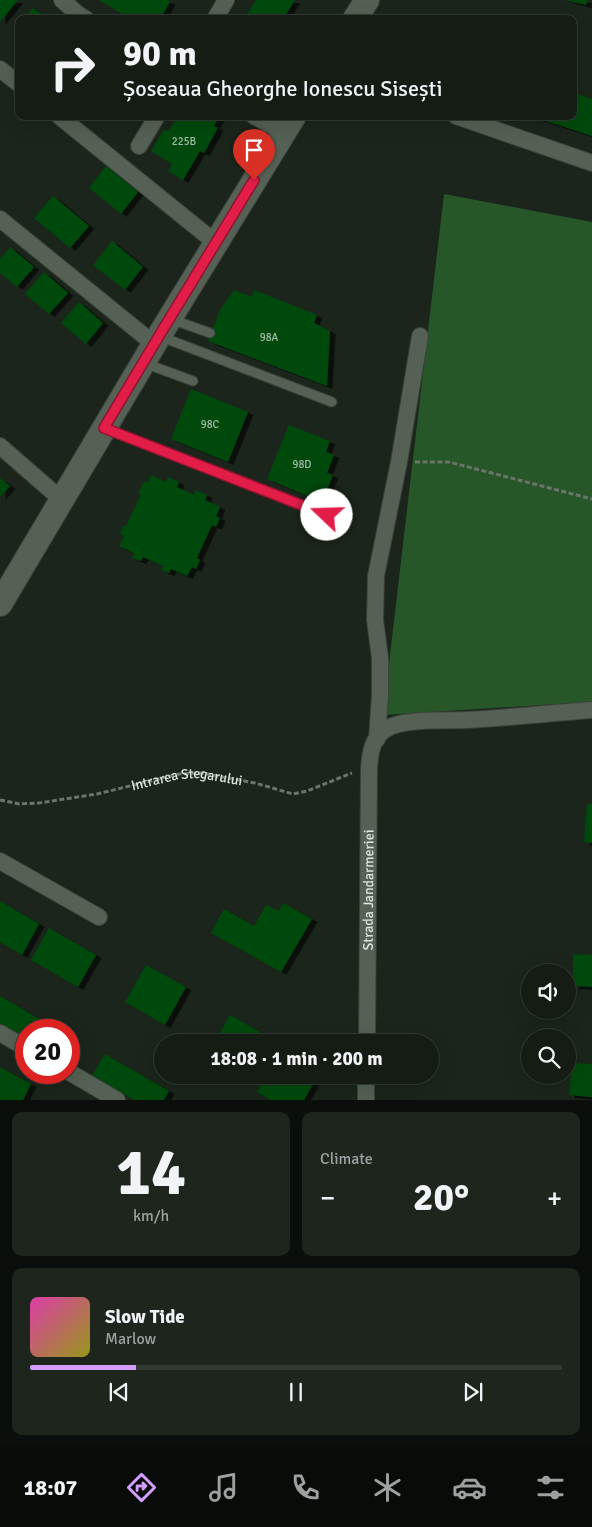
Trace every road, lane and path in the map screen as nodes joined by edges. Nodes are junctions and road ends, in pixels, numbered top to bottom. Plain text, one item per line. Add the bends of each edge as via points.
1 (62, 0) edge
2 (226, 0) edge
3 (368, 0) edge
4 (79, 15) edge
5 (217, 15) edge
6 (359, 15) edge
7 (0, 68) edge
8 (15, 81) edge
9 (64, 120) edge
10 (155, 120) edge
11 (270, 120) edge
12 (468, 120) edge
13 (289, 125) edge
14 (139, 146) dead end
15 (592, 163) edge
16 (0, 219) edge
17 (216, 243) junction
18 (210, 334) dead end
19 (420, 336) dead end
20 (156, 340) junction
21 (193, 381) dead end
22 (332, 402) dead end
23 (104, 428) junction
24 (0, 446) edge
25 (399, 462) junction
26 (592, 499) edge
27 (62, 500) junction
28 (327, 515) dead end
29 (0, 604) edge
30 (592, 710) edge
31 (376, 739) junction
32 (369, 769) junction
33 (0, 800) edge
34 (0, 862) edge
35 (99, 917) dead end
36 (0, 1033) edge
37 (367, 1034) edge
38 (15, 1042) edge
39 (80, 1078) edge
40 (366, 1084) edge
41 (118, 1100) edge
42 (366, 1100) edge

1 - 4 street
2 - 5 street
3 - 6 main road
7 - 8 street
9 - 17 street
10 - 14 street
11 - 13 street
12 - 15 street
13 - 17 main road
16 - 20 street
17 - 20 main road
18 - 20 lane
19 - 25 street, Strada Jandarmeriei
20 - 21 lane
20 - 22 lane
20 - 23 main road
23 - 27 main road
23 - 28 lane
24 - 27 street
25 - 26 path via 449,462
25 - 31 street, Strada Jandarmeriei via 376,576 375,620 380,658
27 - 29 main road
30 - 31 street via 400,724 388,727
31 - 32 street, Strada Jandarmeriei via 371,749
32 - 33 path, Intrarea Stegarului via 293,794 201,773 179,774 97,794 39,803 18,804
32 - 37 street, Strada Jandarmeriei
34 - 35 street
36 - 38 street
39 - 41 street
40 - 42 street

